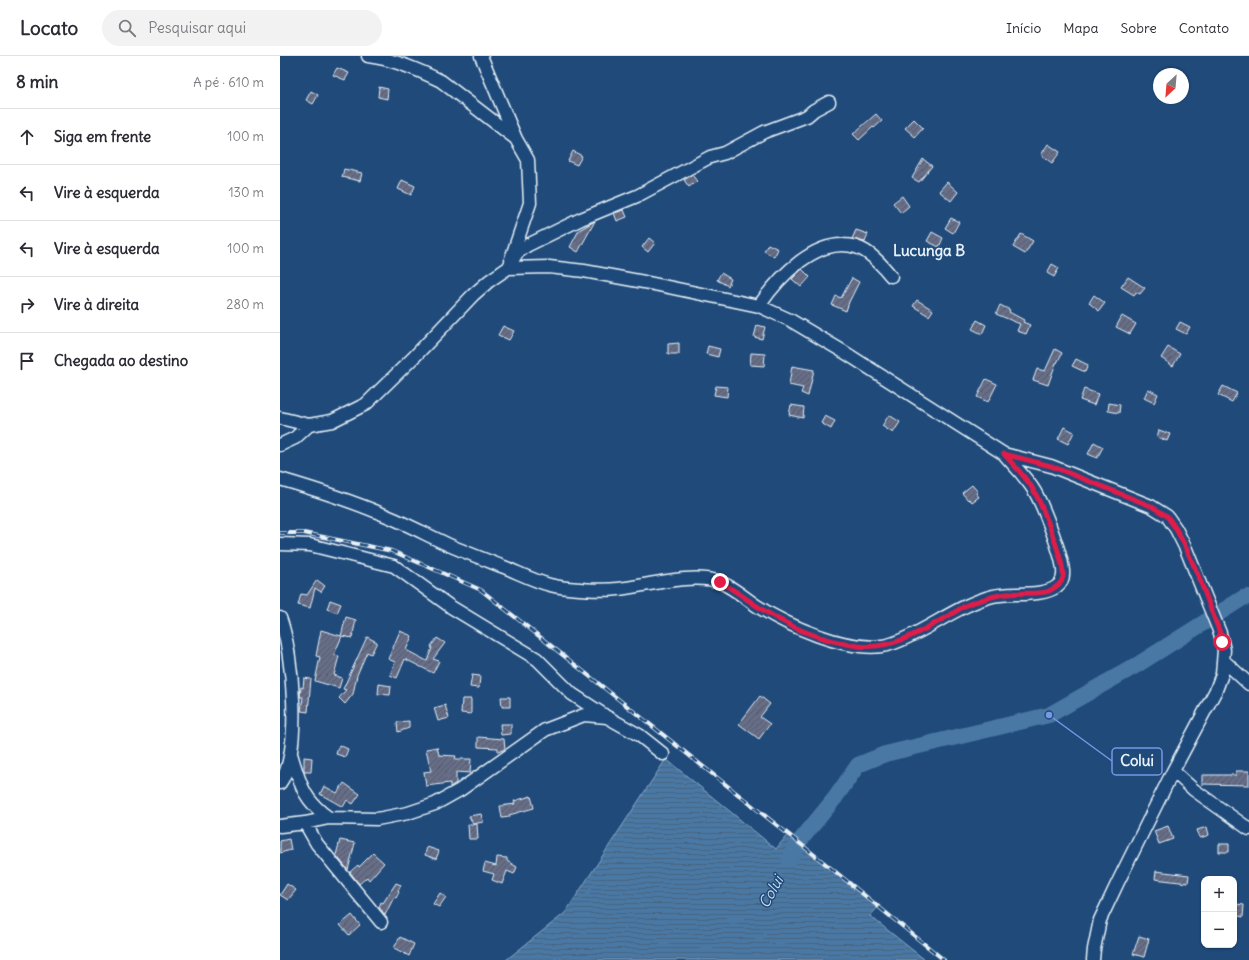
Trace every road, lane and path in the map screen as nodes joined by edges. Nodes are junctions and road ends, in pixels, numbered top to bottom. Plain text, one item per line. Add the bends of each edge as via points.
1 (368, 56) edge
2 (481, 56) edge
3 (829, 102) dead end
4 (516, 139) junction
5 (508, 268) junction
6 (891, 276) dead end
7 (759, 306) junction
8 (280, 418) edge
9 (309, 425) junction
10 (280, 445) edge
11 (1004, 454) junction
12 (280, 479) edge
13 (280, 544) edge
14 (280, 618) edge
15 (1224, 661) junction
16 (1248, 682) edge
17 (607, 717) junction
18 (291, 752) junction
19 (663, 754) dead end
20 (1173, 771) junction
21 (280, 783) edge
22 (329, 818) junction
23 (304, 823) junction
24 (280, 826) edge
25 (1249, 830) edge
26 (381, 922) dead end
27 (1093, 960) edge

1 - 4 street via 378,57 429,75
2 - 4 street
3 - 5 street via 807,116 764,132 725,153 710,157 638,196 581,219 528,245 517,253
4 - 5 street via 528,160 530,203
5 - 7 street via 537,266 584,272
5 - 9 street via 473,295 366,404 332,421
6 - 7 street via 863,250 848,245 830,247 797,263 772,288
7 - 11 street via 790,320 844,352
8 - 9 street
9 - 10 street via 295,438
11 - 12 street via 1034,490 1041,504 1063,569 1061,582 1047,592 1006,594 968,605 912,635 881,646 859,646 812,634 784,622 720,582 710,580 672,581 614,590 551,585 449,545 382,514
11 - 15 street via 1051,466 1151,506 1167,516 1198,575 1220,633
13 - 17 street via 310,545 394,566 451,607 537,659 572,694
14 - 18 street via 288,649 292,687
15 - 16 street
15 - 20 street via 1216,690
17 - 19 street
17 - 22 street via 584,715 545,730 460,790 435,804 377,819
18 - 21 street
18 - 22 street via 306,797 316,809
20 - 25 street via 1194,790
20 - 27 street via 1100,920
22 - 23 street
23 - 24 street
23 - 26 street via 317,844

